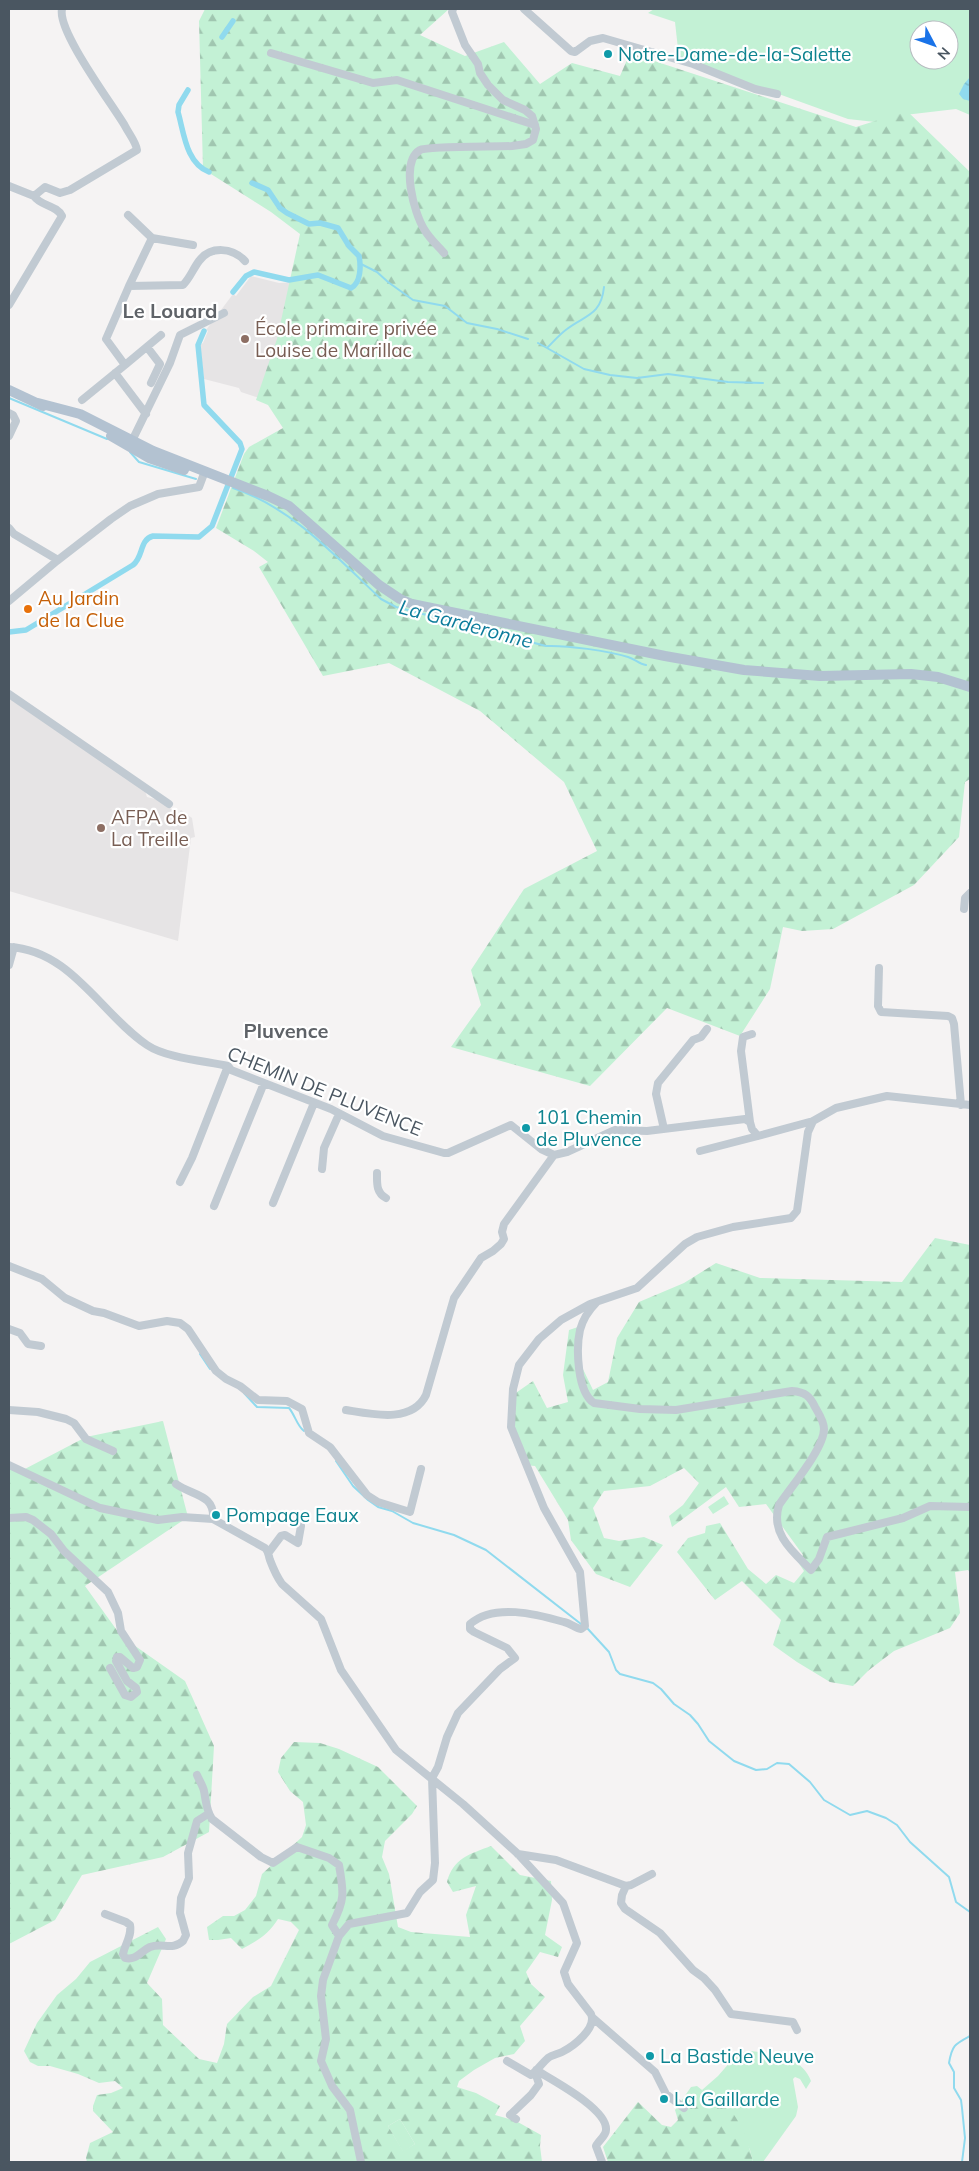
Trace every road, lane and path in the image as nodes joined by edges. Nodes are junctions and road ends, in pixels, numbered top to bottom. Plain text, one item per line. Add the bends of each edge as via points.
1 (62, 9) edge
2 (453, 9) edge
3 (524, 9) edge
4 (271, 53) dead end
5 (776, 94) dead end
6 (535, 125) junction
7 (9, 186) edge
8 (34, 196) junction
9 (128, 215) dead end
10 (152, 238) junction
11 (193, 245) dead end
12 (444, 253) dead end
13 (245, 262) dead end
14 (129, 286) junction
15 (9, 305) edge
16 (224, 313) dead end
17 (161, 335) dead end
18 (148, 346) junction
19 (125, 365) junction
20 (115, 373) junction
21 (151, 383) dead end
22 (9, 390) edge
23 (82, 400) dead end
24 (9, 413) edge
25 (146, 414) junction
26 (9, 436) edge
27 (131, 443) junction
28 (205, 473) junction
29 (9, 528) edge
30 (58, 560) junction
31 (9, 601) edge
32 (970, 687) edge
33 (9, 694) edge
34 (168, 804) dead end
35 (970, 893) edge
36 (964, 910) dead end
37 (12, 947) edge
38 (9, 965) edge
39 (879, 968) dead end
40 (707, 1029) dead end
41 (752, 1034) dead end
42 (228, 1066) junction
43 (264, 1083) junction
44 (314, 1103) junction
45 (962, 1104) junction
46 (970, 1105) edge
47 (339, 1114) junction
48 (813, 1121) junction
49 (750, 1122) junction
50 (664, 1129) junction
51 (758, 1136) junction
52 (700, 1151) dead end
53 (554, 1155) junction
54 (322, 1169) dead end
55 (377, 1173) dead end
56 (180, 1182) dead end
57 (386, 1198) dead end
58 (273, 1203) dead end
59 (214, 1206) dead end
60 (9, 1266) edge
61 (597, 1301) junction
62 (9, 1329) edge
63 (40, 1346) dead end
64 (9, 1410) edge
65 (346, 1410) dead end
66 (113, 1451) dead end
67 (9, 1465) edge
68 (421, 1469) dead end
69 (176, 1484) dead end
70 (970, 1507) edge
71 (9, 1518) edge
72 (213, 1519) junction
73 (302, 1526) dead end
74 (269, 1552) junction
75 (110, 1668) dead end
76 (197, 1775) dead end
77 (432, 1778) junction
78 (208, 1814) junction
79 (518, 1854) junction
80 (652, 1874) dead end
81 (626, 1886) junction
82 (105, 1914) dead end
83 (340, 1936) junction
84 (593, 2018) junction
85 (797, 2030) dead end
86 (507, 2061) dead end
87 (536, 2071) junction
88 (684, 2108) dead end
89 (516, 2119) dead end
90 (362, 2162) edge
91 (602, 2162) edge

1 - 8 street via 61,18 80,58 111,103 137,150 70,190 60,193 44,187
2 - 6 street via 465,45 478,64 480,74 503,100 526,110
3 - 5 street via 571,51 576,52 590,41 603,38 692,64
4 - 6 street via 373,83 397,80
6 - 12 street via 533,140 526,144 426,148 414,156 410,185 418,216 424,230
7 - 8 street
8 - 15 street via 57,209 62,216
9 - 10 street
10 - 11 street
10 - 14 street
13 - 14 street via 226,249 212,252 199,261 183,285
14 - 19 street via 106,339
16 - 25 street via 180,336
17 - 18 street
18 - 19 street
18 - 21 street via 160,364
19 - 20 street
20 - 23 street
20 - 25 street
22 - 27 main road via 101,427
24 - 26 street via 16,421
25 - 27 street
27 - 28 main road via 156,460
28 - 30 street via 199,487 158,494 130,506
28 - 32 main road via 289,506 389,593 412,604 651,654 782,674 911,674 938,677
29 - 30 street
30 - 31 street
33 - 34 street
35 - 36 street via 964,898
37 - 38 street
37 - 42 street, CHEMIN DE PLUVENCE via 33,951 62,967 99,998 140,1040 161,1053
39 - 45 street via 878,1006 881,1012 952,1018
40 - 50 street via 701,1037 693,1040 658,1083 656,1094
41 - 49 street via 744,1037 741,1051
42 - 43 street, CHEMIN DE PLUVENCE
42 - 56 street
43 - 44 street, CHEMIN DE PLUVENCE
43 - 59 street
44 - 47 street, CHEMIN DE PLUVENCE
44 - 58 street
45 - 46 street
45 - 48 street via 887,1096 836,1108
47 - 53 street, CHEMIN DE PLUVENCE via 383,1136 444,1153 511,1125 541,1149
47 - 54 street via 324,1148
48 - 51 street
48 - 61 street via 808,1132 797,1211 791,1218 697,1236 637,1288
49 - 50 street via 745,1119
49 - 51 street
50 - 53 street via 615,1130
51 - 52 street
53 - 65 street via 504,1224 501,1244 481,1258 454,1298 421,1405 412,1411 377,1415
55 - 57 street via 377,1189
60 - 68 street via 42,1279 65,1298 87,1309 139,1326 167,1321 180,1323 188,1329 216,1371 226,1379 258,1400 287,1401 302,1409 309,1433 330,1447 359,1486 378,1502 410,1512
61 - 70 street via 585,1317 578,1341 582,1386 588,1399 594,1402 640,1409 676,1410 792,1392 810,1397 821,1418 822,1436 813,1458 776,1514 779,1533 786,1545 812,1570 827,1537 903,1518 930,1506
61 - 77 street via 561,1320 539,1339 519,1365 510,1419 544,1508 580,1572 585,1626 581,1630 564,1622 510,1611 490,1614 472,1622 470,1626 474,1632 507,1648 515,1660 500,1669 458,1714
62 - 63 street via 20,1333 28,1344
64 - 66 street via 38,1412 66,1419 86,1439
67 - 72 street via 79,1500 112,1511 158,1520 182,1517
69 - 72 street via 210,1503 214,1509
71 - 75 street via 33,1520 108,1592 118,1613 121,1631 140,1660 137,1668 120,1657 116,1661 127,1681 138,1692 131,1697 125,1695
72 - 74 street
73 - 74 street via 298,1543 281,1536
74 - 77 street via 282,1584 321,1619 341,1670 396,1750
76 - 78 street
77 - 79 street
77 - 83 street via 433,1880 420,1892 407,1913 349,1924
78 - 82 street via 197,1821 188,1853 189,1878 180,1913 185,1930 184,1941 172,1948 152,1946 134,1957 125,1958 123,1954 130,1939 130,1925
78 - 83 street via 268,1862 279,1860 297,1847 339,1865 342,1902 332,1925
79 - 81 street via 556,1860
79 - 84 street via 567,1910 577,1943 564,1972 566,1980
80 - 81 street
81 - 85 street via 621,1902 626,1909 660,1933 715,1990 731,2014 793,2022
83 - 90 street via 323,1980 321,1996 326,2039 321,2061 332,2086 350,2110
84 - 87 street via 588,2030 574,2043 548,2058
84 - 88 street via 655,2072 666,2094
86 - 87 street via 531,2075
87 - 89 street via 539,2084 510,2115
87 - 91 street via 598,2111 606,2127 596,2146

